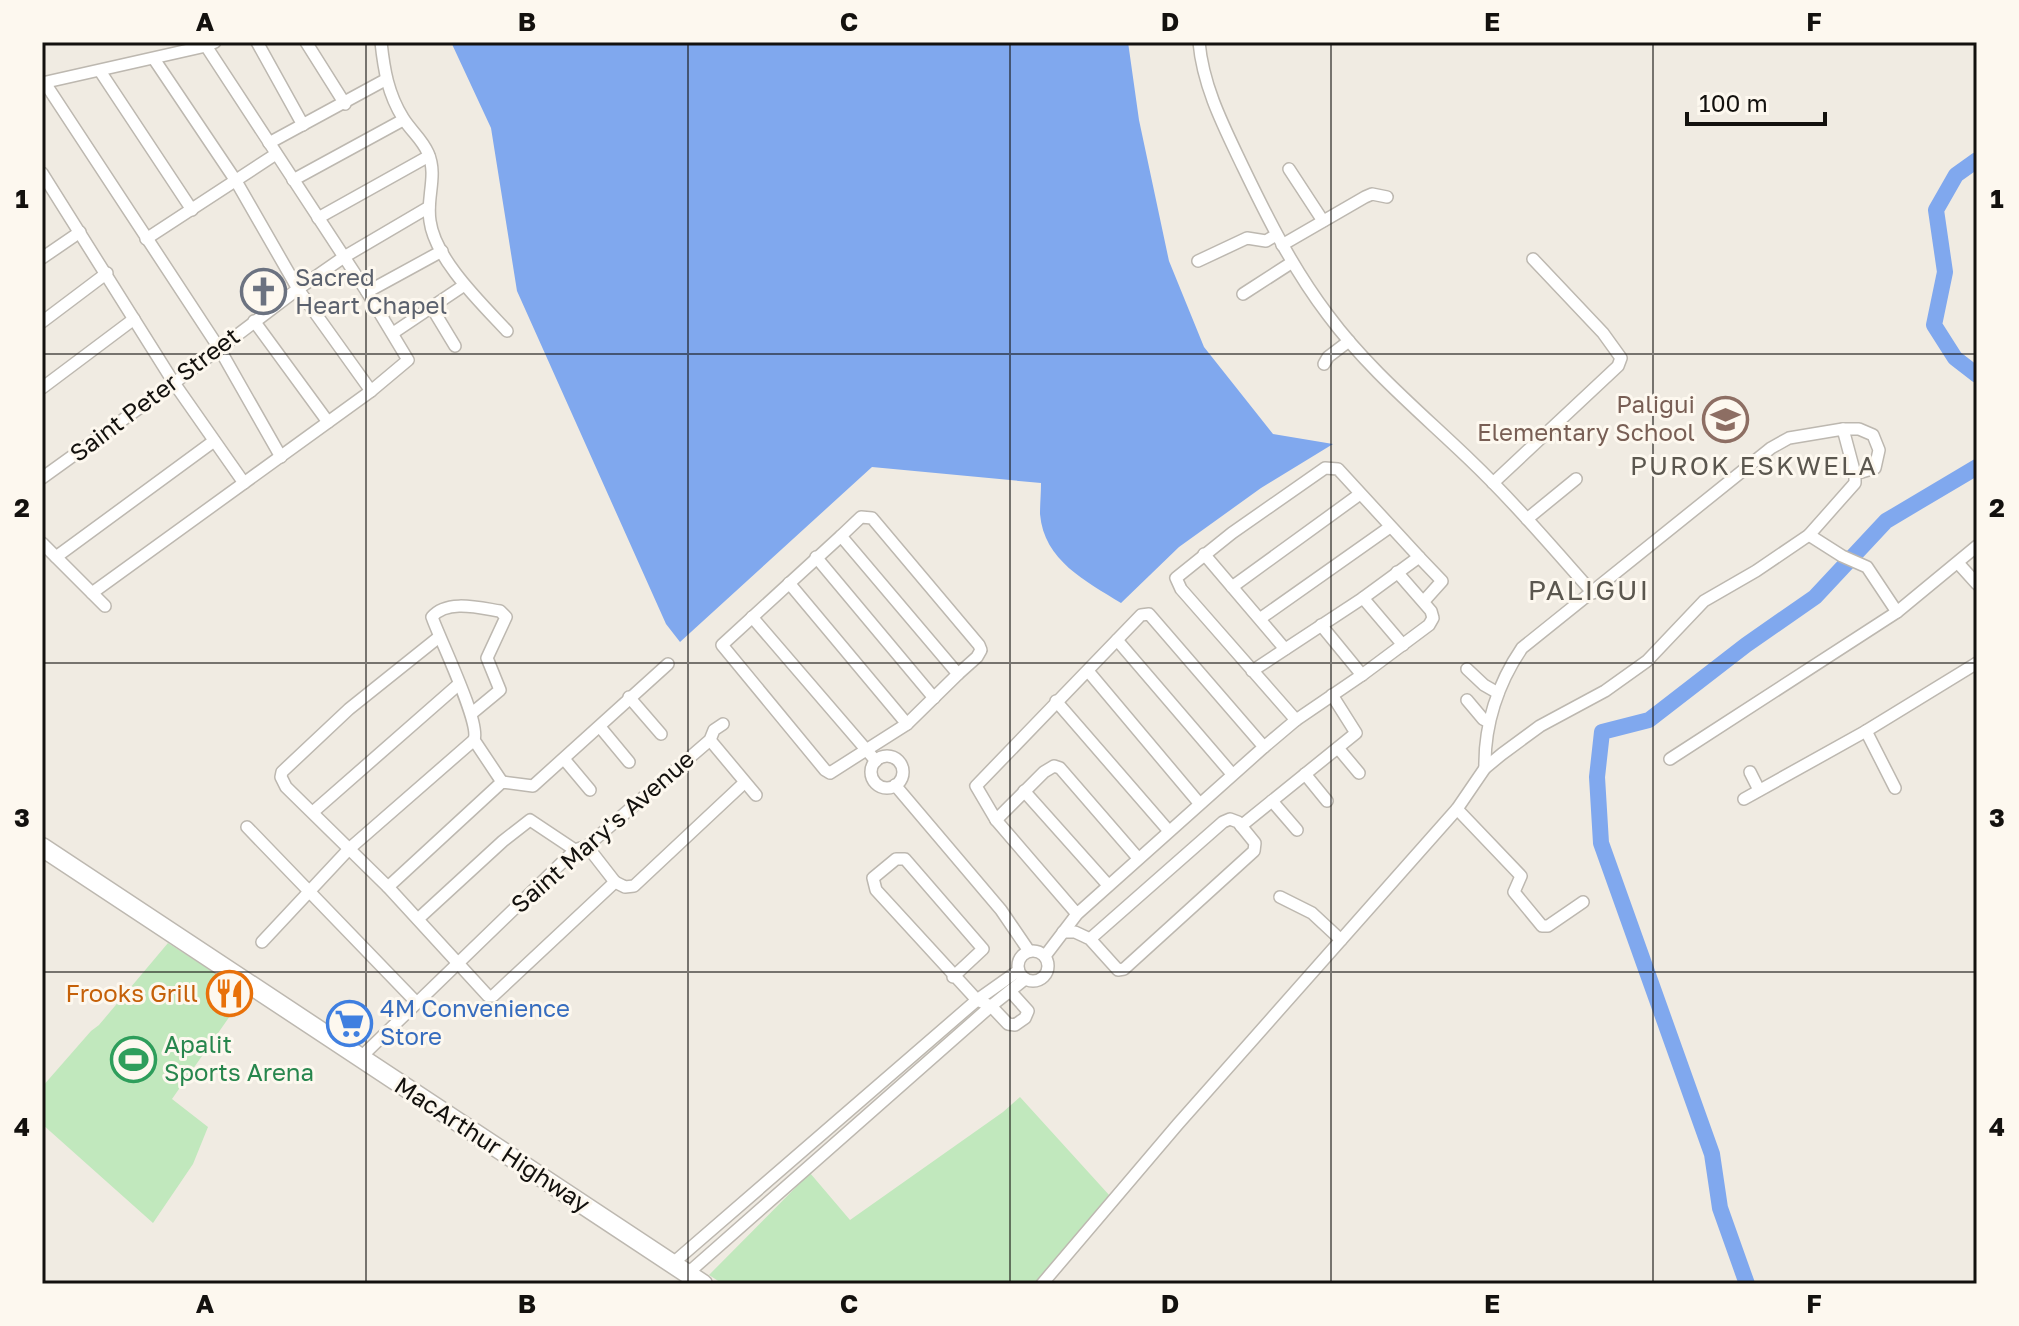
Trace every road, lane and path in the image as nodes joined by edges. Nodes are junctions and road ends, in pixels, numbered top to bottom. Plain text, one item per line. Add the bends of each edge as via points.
1 (257, 42) edge
2 (306, 42) edge
3 (381, 42) edge
4 (1199, 42) edge
5 (211, 44) edge
6 (154, 59) junction
7 (100, 71) junction
8 (385, 80) junction
9 (43, 83) edge
10 (345, 104) junction
11 (403, 120) junction
12 (303, 125) junction
13 (269, 143) junction
14 (276, 154) junction
15 (429, 156) junction
16 (1289, 169) dead end
17 (42, 173) edge
18 (293, 180) junction
19 (236, 181) junction
20 (1387, 197) dead end
21 (429, 207) junction
22 (192, 210) junction
23 (318, 218) junction
24 (1323, 221) junction
25 (80, 232) junction
26 (146, 239) junction
27 (1279, 240) junction
28 (442, 251) junction
29 (344, 257) junction
30 (42, 258) edge
31 (1533, 259) dead end
32 (1198, 261) dead end
33 (1291, 263) junction
34 (107, 273) junction
35 (463, 286) junction
36 (298, 289) junction
37 (367, 292) junction
38 (1243, 294) dead end
39 (432, 308) junction
40 (134, 319) junction
41 (254, 321) junction
42 (42, 322) edge
43 (507, 331) dead end
44 (393, 333) junction
45 (1349, 341) junction
46 (455, 346) dead end
47 (219, 348) junction
48 (1324, 364) dead end
49 (174, 383) junction
50 (42, 388) edge
51 (371, 391) junction
52 (328, 422) junction
53 (1843, 429) junction
54 (214, 441) junction
55 (281, 457) junction
56 (1855, 474) junction
57 (42, 478) edge
58 (1576, 479) dead end
59 (244, 483) junction
60 (1493, 483) junction
61 (1360, 494) junction
62 (1527, 519) junction
63 (1390, 527) junction
64 (1809, 535) junction
65 (841, 536) junction
66 (42, 543) edge
67 (1977, 546) edge
68 (1204, 554) junction
69 (56, 557) junction
70 (816, 557) junction
71 (1419, 557) junction
72 (1958, 563) junction
73 (1397, 572) junction
74 (789, 583) junction
75 (1977, 584) edge
76 (1232, 587) junction
77 (92, 593) junction
78 (1593, 593) junction
79 (1363, 598) junction
80 (1424, 601) junction
81 (105, 606) dead end
82 (1897, 612) junction
83 (752, 617) junction
84 (1261, 618) junction
85 (1321, 625) junction
86 (439, 637) junction
87 (1117, 640) junction
88 (1403, 645) junction
89 (1285, 649) junction
90 (1977, 663) edge
91 (668, 664) dead end
92 (1467, 669) dead end
93 (1088, 671) junction
94 (1252, 671) junction
95 (958, 674) junction
96 (1362, 675) junction
97 (459, 684) junction
98 (1498, 693) junction
99 (1332, 695) junction
100 (629, 697) junction
101 (934, 698) junction
102 (1467, 700) dead end
103 (1056, 701) junction
104 (471, 714) junction
105 (1296, 720) junction
106 (1489, 722) junction
107 (723, 724) dead end
108 (907, 724) junction
109 (600, 727) junction
110 (1866, 731) junction
111 (661, 734) dead end
112 (474, 740) junction
113 (710, 740) junction
114 (1264, 747) junction
115 (1338, 748) junction
116 (868, 749) junction
117 (564, 759) junction
118 (1670, 759) dead end
119 (876, 761) junction
120 (629, 762) dead end
121 (1485, 768) junction
122 (1750, 772) dead end
123 (1359, 773) dead end
124 (1232, 774) junction
125 (1305, 774) junction
126 (502, 782) junction
127 (744, 783) junction
128 (895, 785) junction
129 (1895, 788) dead end
130 (590, 790) dead end
131 (1759, 790) junction
132 (1024, 791) junction
133 (756, 795) dead end
134 (1744, 799) dead end
135 (1272, 801) junction
136 (1327, 801) dead end
137 (1199, 803) junction
138 (1457, 809) junction
139 (313, 812) junction
140 (996, 820) junction
141 (1241, 826) junction
142 (247, 827) dead end
143 (1168, 830) junction
144 (1297, 830) dead end
145 (42, 847) edge
146 (581, 848) junction
147 (349, 849) junction
148 (1138, 858) junction
149 (615, 882) junction
150 (1108, 885) junction
151 (388, 887) junction
152 (310, 891) junction
153 (1280, 897) dead end
154 (1583, 902) dead end
155 (1077, 914) junction
156 (418, 919) junction
157 (1063, 932) junction
158 (1090, 939) junction
159 (1341, 940) junction
160 (262, 942) dead end
161 (1029, 951) junction
162 (1045, 956) junction
163 (457, 963) junction
164 (1022, 975) junction
165 (953, 977) junction
166 (1010, 991) junction
167 (977, 1000) junction
168 (416, 1002) junction
169 (991, 1006) junction
170 (360, 1058) junction
171 (834, 1123) junction
172 (844, 1135) junction
173 (736, 1208) junction
174 (748, 1220) junction
175 (696, 1243) junction
176 (708, 1255) junction
177 (687, 1274) edge
178 (1042, 1284) edge

1 - 12 street
2 - 10 street
3 - 8 street
4 - 27 street via 1201,70 1213,101
5 - 6 street
5 - 13 street
6 - 7 street
6 - 19 street
7 - 9 street
7 - 22 street
8 - 10 street
8 - 11 street
9 - 26 street
10 - 12 street
11 - 15 street
11 - 18 street
12 - 13 street
13 - 14 street
14 - 18 street
14 - 19 street
15 - 21 street
15 - 23 street
16 - 24 street
17 - 25 street
18 - 23 street
19 - 22 street
19 - 36 street
20 - 24 street via 1372,194
21 - 28 street via 431,229
21 - 29 street, Saint Peter Street
22 - 26 street
23 - 29 street
24 - 27 street
25 - 30 street
25 - 34 street
26 - 47 street
27 - 32 street via 1243,239
27 - 33 street
28 - 35 street
28 - 37 street
29 - 36 street, Saint Peter Street
29 - 37 street
31 - 60 street via 1621,358
33 - 38 street
33 - 45 street
34 - 40 street
34 - 42 street
35 - 39 street
35 - 43 street
36 - 41 street, Saint Peter Street
36 - 51 street
37 - 44 street
39 - 44 street
39 - 46 street
40 - 49 street
40 - 50 street
41 - 47 street, Saint Peter Street
41 - 52 street
44 - 51 street via 407,362
45 - 48 street
45 - 60 street
47 - 49 street, Saint Peter Street
47 - 55 street
49 - 54 street
49 - 57 street, Saint Peter Street
51 - 52 street
52 - 55 street
53 - 56 street
53 - 56 street via 1873,435 1879,450 1875,468
53 - 78 street via 1789,438 1771,448
54 - 59 street
54 - 69 street
55 - 59 street
56 - 64 street via 1855,483
58 - 62 street
59 - 77 street
60 - 62 street
61 - 63 street
61 - 68 street via 1338,469 1325,468
61 - 76 street
62 - 78 street
63 - 71 street
63 - 84 street
64 - 82 street via 1867,567
64 - 121 street via 1704,601 1664,647 1634,671 1540,726
65 - 70 street
65 - 95 street
65 - 95 street via 861,517 872,518 979,645 977,657
66 - 69 street
67 - 72 street
68 - 76 street
68 - 94 street via 1176,578 1177,584
69 - 77 street
70 - 74 street
70 - 101 street
71 - 73 street
71 - 80 street via 1442,581
72 - 75 street
72 - 82 street
73 - 79 street
73 - 80 street
74 - 83 street
74 - 108 street
76 - 84 street
77 - 81 street
78 - 98 street via 1522,648
79 - 85 street
79 - 88 street
80 - 88 street via 1433,618
82 - 118 street
83 - 116 street
83 - 116 street via 723,649 825,770 834,772
84 - 89 street
85 - 89 street
85 - 96 street
86 - 97 street
86 - 104 street via 432,617 439,610 464,607 505,614 487,658 500,690
86 - 139 street via 349,709 282,772 283,784
87 - 93 street
87 - 114 street via 1141,615 1149,614
87 - 124 street
88 - 96 street
89 - 94 street
90 - 110 street
91 - 100 street
92 - 98 street
93 - 103 street
93 - 137 street
94 - 105 street
95 - 101 street
96 - 99 street
97 - 104 street
97 - 139 street
98 - 106 street
99 - 105 street
99 - 115 street via 1356,733
100 - 109 street
100 - 111 street
101 - 108 street
102 - 106 street
103 - 140 street via 976,786
103 - 143 street
104 - 112 street
105 - 114 street
106 - 121 street
107 - 113 street, Saint Mary's Avenue
108 - 116 street
109 - 117 street
109 - 120 street
110 - 129 street
110 - 131 street
112 - 126 street
112 - 147 street
113 - 127 street
113 - 146 street, Saint Mary's Avenue
114 - 124 street
115 - 123 street
115 - 125 street
116 - 119 street
117 - 126 street via 533,786
117 - 130 street
119 - 128 street via 873,780 881,786
119 - 128 street via 886,756 900,762 903,772
121 - 138 street
122 - 131 street
124 - 137 street
125 - 135 street
125 - 136 street
126 - 151 street
127 - 133 street
127 - 149 street via 634,886
128 - 161 street
131 - 134 street
132 - 140 street
132 - 148 street via 1044,772 1060,768
132 - 150 street
135 - 141 street
135 - 144 street
137 - 143 street
138 - 154 street via 1521,876 1514,892 1542,926
138 - 159 street
139 - 147 street
140 - 155 street
141 - 158 street via 1230,819 1223,822
141 - 158 street via 1255,843 1254,851 1124,969 1118,970
142 - 152 street
143 - 148 street
145 - 170 highway, MacArthur Highway
146 - 149 street
146 - 156 street via 530,820
146 - 163 street, Saint Mary's Avenue
147 - 151 street
147 - 152 street
148 - 150 street
149 - 163 street via 492,997
150 - 155 street
151 - 156 street
152 - 160 street
152 - 168 street
153 - 159 street via 1312,913
155 - 157 street
156 - 163 street
157 - 158 street
157 - 162 street
159 - 178 street
161 - 162 street
161 - 164 street via 1019,959
162 - 164 street via 1046,975 1037,981
163 - 168 street, Saint Mary's Avenue
164 - 166 street
164 - 167 street
165 - 165 street via 873,886 873,878 896,859 905,859 983,949
165 - 167 street
166 - 169 street
166 - 169 street via 1028,1011 1025,1018 1008,1024
167 - 169 street
167 - 171 street
168 - 170 street, Saint Mary's Avenue
169 - 172 street
170 - 177 highway, MacArthur Highway
171 - 172 street
171 - 173 street
172 - 174 street
173 - 174 street
173 - 175 street
174 - 176 street
175 - 176 street
175 - 177 street
176 - 177 street

